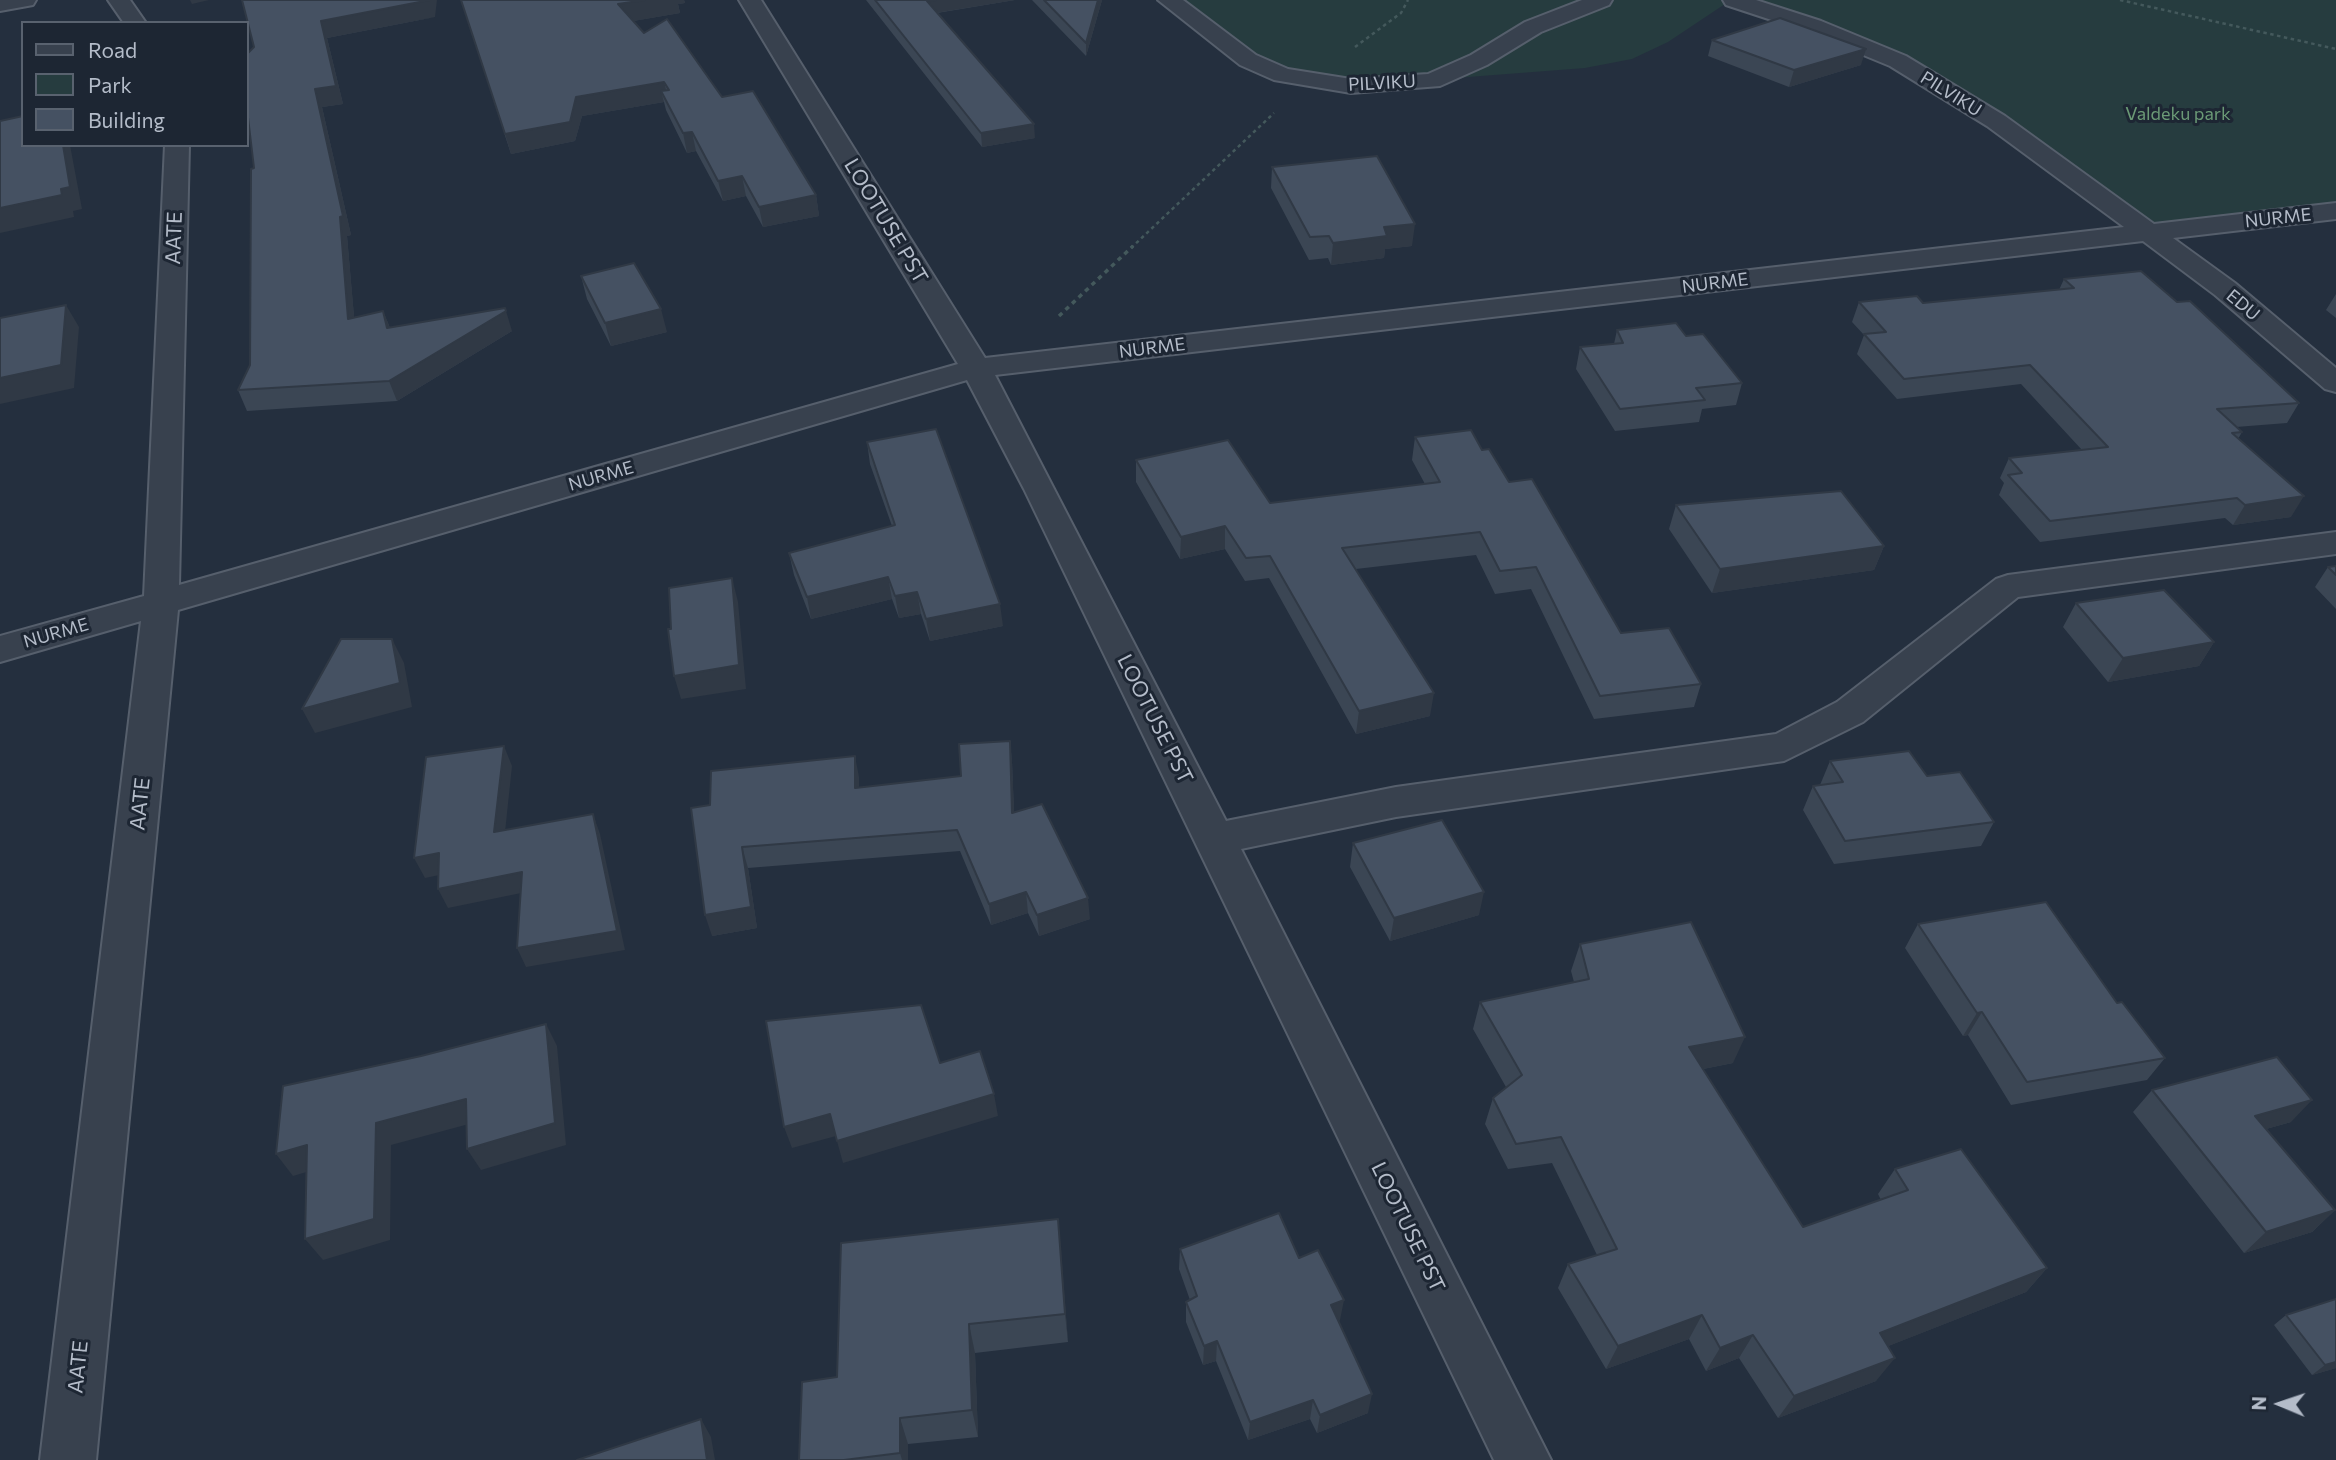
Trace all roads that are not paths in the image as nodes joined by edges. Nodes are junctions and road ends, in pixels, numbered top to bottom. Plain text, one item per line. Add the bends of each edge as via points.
1 (25, 0) edge
2 (119, 0) edge
3 (750, 0) edge
4 (1169, 0) edge
5 (1601, 0) edge
6 (1734, 0) edge
7 (0, 5) edge
8 (134, 21) edge
9 (177, 147) edge
10 (2336, 211) edge
11 (2145, 233) junction
12 (992, 366) junction
13 (2336, 383) edge
14 (2336, 543) edge
15 (162, 603) junction
16 (0, 649) edge
17 (1215, 839) junction
18 (68, 1460) edge
19 (1522, 1460) edge

1 - 7 street
2 - 8 street
3 - 12 street, LOOTUSE PST
4 - 5 street, PILVIKU via 1248,60 1282,75 1351,86 1432,80 1479,60 1532,27
6 - 11 street, PILVIKU via 1898,61 1996,121
9 - 15 street, AATE
10 - 11 street, NURME
11 - 12 street, NURME
11 - 13 street, EDU via 2225,289
12 - 15 street, NURME
12 - 17 street, LOOTUSE PST via 1040,489
14 - 17 street via 2008,587 1850,712 1784,747 1396,802
15 - 16 street, NURME
15 - 18 street, AATE
17 - 19 street, LOOTUSE PST

